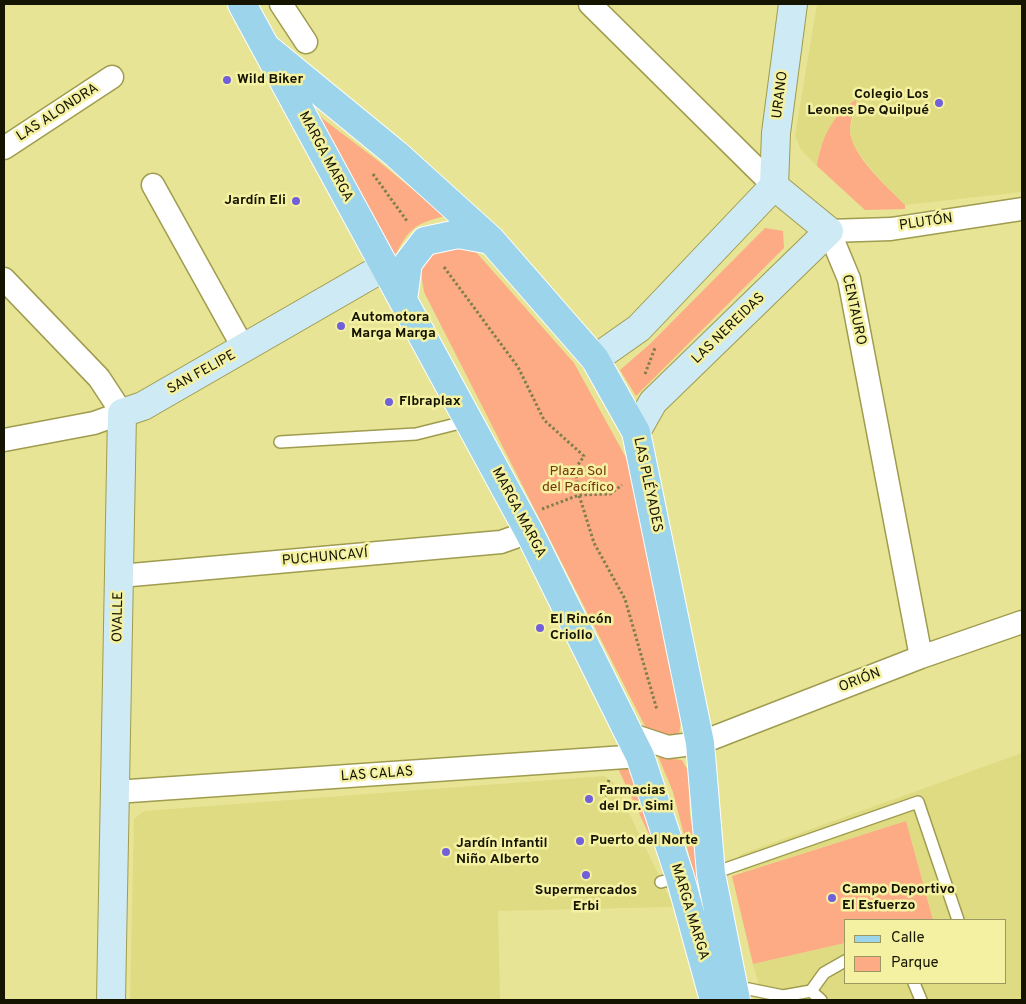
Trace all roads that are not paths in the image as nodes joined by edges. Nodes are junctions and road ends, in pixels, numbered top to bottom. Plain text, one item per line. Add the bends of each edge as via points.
1 (242, 4) edge
2 (590, 4) edge
3 (793, 4) edge
4 (291, 9) edge
5 (306, 42) dead end
6 (268, 49) junction
7 (112, 77) dead end
8 (4, 148) edge
9 (396, 154) joint
10 (153, 185) dead end
11 (774, 186) junction
12 (1022, 209) edge
13 (829, 231) junction
14 (491, 240) junction
15 (384, 267) junction
16 (4, 279) edge
17 (403, 300) junction
18 (244, 349) junction
19 (595, 359) junction
20 (122, 413) junction
21 (468, 421) junction
22 (636, 432) junction
23 (4, 440) edge
24 (280, 442) dead end
25 (524, 524) junction
26 (120, 576) junction
27 (1022, 622) edge
28 (920, 657) junction
29 (700, 743) junction
30 (634, 745) junction
31 (115, 792) junction
32 (711, 874) junction
33 (958, 919) edge
34 (844, 962) edge
35 (914, 984) edge
36 (811, 991) junction
37 (727, 995) edge
38 (784, 998) edge
39 (111, 1000) edge
40 (821, 1000) edge
41 (920, 1000) edge

1 - 6 main road, MARGA MARGA
2 - 11 street, CENTAURO
3 - 11 street, URANO via 776,133
4 - 5 street
6 - 9 main road, MARGA MARGA
6 - 15 main road, MARGA MARGA
7 - 8 street, LAS ALONDRA
9 - 14 main road, LAS PLÉYADES
10 - 18 street
11 - 13 street, CENTAURO
11 - 19 street via 639,328
12 - 13 street, PLUTÓN via 891,228
13 - 22 street, LAS NEREIDAS via 653,402
13 - 28 street, CENTAURO via 849,279
14 - 17 main road via 458,234 425,241 408,264
14 - 19 main road, LAS PLÉYADES
15 - 17 main road, MARGA MARGA
15 - 18 street, SAN FELIPE
16 - 20 street via 99,378
17 - 21 main road, MARGA MARGA
18 - 20 street, SAN FELIPE via 143,406
19 - 22 main road, LAS PLÉYADES
20 - 23 street, SAN FELIPE via 94,423
20 - 26 street, OVALLE
21 - 24 lane via 416,434
21 - 25 main road, MARGA MARGA
22 - 29 main road, LAS PLÉYADES
25 - 26 street, PUCHUNCAVÍ via 501,542
25 - 30 main road, MARGA MARGA
26 - 31 street, OVALLE
27 - 28 street, ORIÓN
28 - 29 street, ORIÓN
29 - 30 street, ORIÓN via 668,747
29 - 32 main road, LAS PLÉYADES
30 - 31 street, LAS CALAS
30 - 37 main road, MARGA MARGA via 670,880
31 - 39 street, OVALLE
32 - 33 lane via 918,802
32 - 37 main road, MARGA MARGA
34 - 36 lane via 824,973
35 - 41 lane
36 - 38 lane
36 - 40 lane
37 - 38 lane

